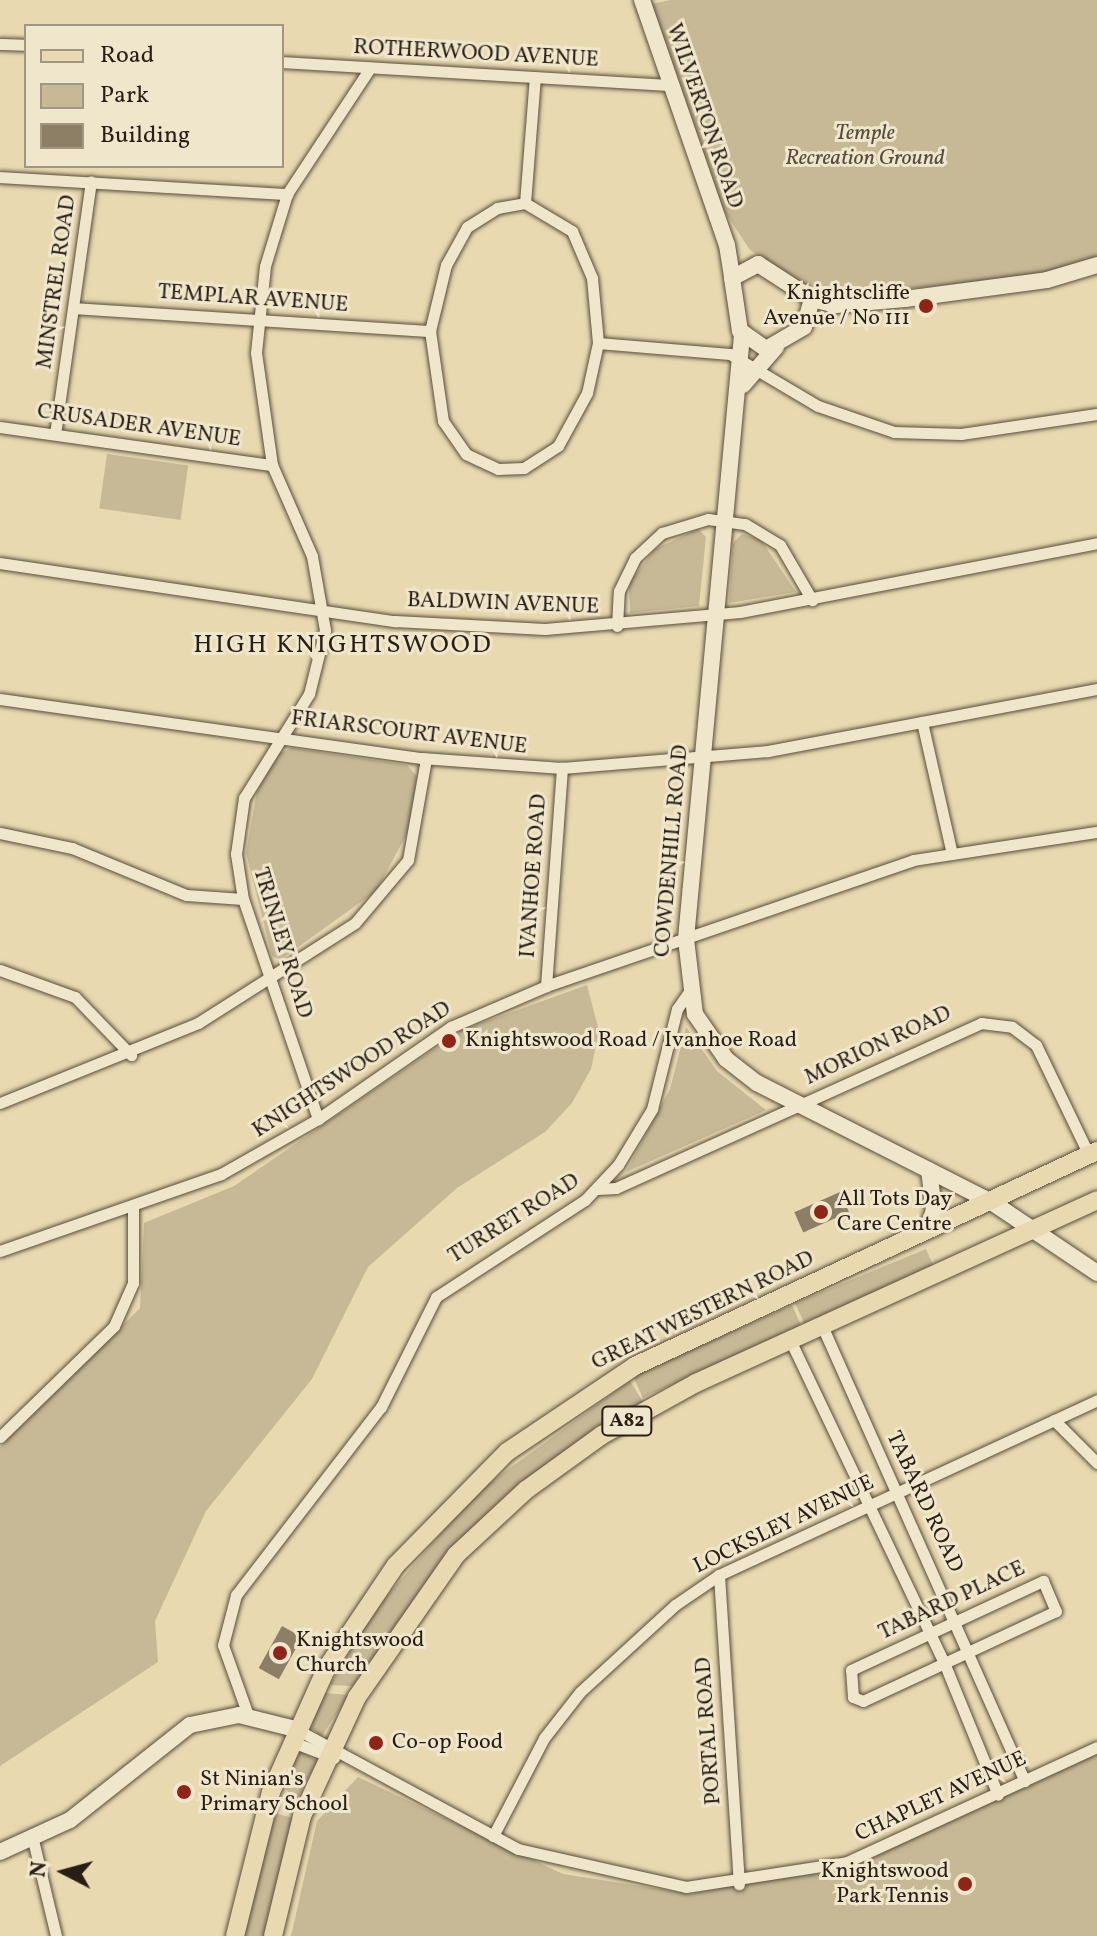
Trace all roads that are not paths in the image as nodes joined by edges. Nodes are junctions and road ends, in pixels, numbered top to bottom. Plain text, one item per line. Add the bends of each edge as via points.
1 (642, 0) edge
2 (0, 44) edge
3 (24, 45) edge
4 (284, 62) edge
5 (370, 68) junction
6 (535, 77) junction
7 (667, 85) junction
8 (0, 177) edge
9 (91, 182) junction
10 (287, 194) junction
11 (525, 203) junction
12 (727, 245) junction
13 (753, 263) junction
14 (1097, 265) edge
15 (732, 278) junction
16 (812, 299) junction
17 (836, 305) junction
18 (74, 308) junction
19 (258, 319) junction
20 (810, 320) junction
21 (430, 331) junction
22 (742, 335) junction
23 (598, 343) junction
24 (776, 347) junction
25 (751, 364) junction
26 (1097, 414) edge
27 (0, 427) edge
28 (55, 434) junction
29 (272, 465) junction
30 (720, 519) junction
31 (1097, 543) edge
32 (0, 563) edge
33 (812, 600) junction
34 (325, 610) junction
35 (712, 616) junction
36 (617, 626) junction
37 (1097, 689) edge
38 (0, 699) edge
39 (922, 722) junction
40 (279, 739) junction
41 (701, 758) junction
42 (426, 759) junction
43 (562, 768) junction
44 (1097, 832) edge
45 (0, 833) edge
46 (951, 850) junction
47 (243, 899) junction
48 (686, 939) junction
49 (0, 970) edge
50 (269, 978) junction
51 (546, 986) junction
52 (688, 993) junction
53 (131, 1055) junction
54 (0, 1103) edge
55 (800, 1105) junction
56 (318, 1119) junction
57 (1093, 1153) edge
58 (929, 1170) junction
59 (598, 1189) junction
60 (1097, 1200) edge
61 (990, 1201) junction
62 (133, 1207) junction
63 (927, 1231) junction
64 (1032, 1232) junction
65 (0, 1251) edge
66 (1097, 1273) edge
67 (823, 1328) junction
68 (791, 1342) junction
69 (1097, 1400) edge
70 (1054, 1420) junction
71 (0, 1437) edge
72 (1097, 1463) edge
73 (897, 1492) junction
74 (870, 1503) junction
75 (719, 1575) junction
76 (957, 1620) junction
77 (929, 1634) junction
78 (971, 1651) junction
79 (945, 1665) junction
80 (248, 1715) junction
81 (293, 1735) junction
82 (1097, 1747) edge
83 (328, 1751) junction
84 (1025, 1781) junction
85 (998, 1795) junction
86 (493, 1836) junction
87 (33, 1840) junction
88 (0, 1852) edge
89 (739, 1884) junction
90 (56, 1936) edge
91 (235, 1936) edge
92 (273, 1936) edge

1 - 7 street, WILVERTON ROAD
2 - 3 street
4 - 5 street, ROTHERWOOD AVENUE
5 - 6 street, ROTHERWOOD AVENUE
5 - 10 street, TRINLEY ROAD
6 - 7 street, ROTHERWOOD AVENUE
6 - 11 street
7 - 12 street, WILVERTON ROAD
8 - 9 street
9 - 10 street
9 - 18 street, MINSTREL ROAD
10 - 19 street, TRINLEY ROAD
11 - 21 street via 497,208 467,227 446,265
11 - 23 street via 563,220 582,249 597,302
12 - 13 street
12 - 15 street, WILVERTON ROAD
13 - 15 street
13 - 16 street
14 - 17 street via 1047,280
15 - 22 street
16 - 17 street
16 - 20 street
17 - 20 street
18 - 19 street, TEMPLAR AVENUE
18 - 28 street, MINSTREL ROAD
19 - 21 street, TEMPLAR AVENUE
19 - 29 street, TRINLEY ROAD via 258,389
20 - 24 street
21 - 23 street via 443,421 466,454 498,469 524,468 558,446 587,393
22 - 24 street via 758,347
22 - 25 street
23 - 25 street
24 - 25 street, COWDENHILL ROAD
25 - 26 street via 818,406 894,432 961,434
25 - 30 street, COWDENHILL ROAD
27 - 28 street, CRUSADER AVENUE
28 - 29 street, CRUSADER AVENUE
29 - 34 street, TRINLEY ROAD via 312,556
30 - 33 street via 780,545
30 - 35 street, COWDENHILL ROAD
30 - 36 street via 678,525 648,542 626,571
31 - 33 street, BALDWIN AVENUE
32 - 34 street, BALDWIN AVENUE
33 - 35 street, BALDWIN AVENUE
34 - 36 street, BALDWIN AVENUE via 479,627
34 - 40 street, TRINLEY ROAD via 316,677
35 - 36 street, BALDWIN AVENUE
35 - 41 street, COWDENHILL ROAD
37 - 39 street, FRIARSCOURT AVENUE
38 - 40 street, FRIARSCOURT AVENUE
39 - 41 street, FRIARSCOURT AVENUE
39 - 46 street
40 - 42 street, FRIARSCOURT AVENUE
40 - 47 street, TRINLEY ROAD via 239,817
41 - 43 street, FRIARSCOURT AVENUE
41 - 48 street, COWDENHILL ROAD
42 - 43 street, FRIARSCOURT AVENUE
42 - 50 street via 421,818 396,881 355,923
43 - 51 street, IVANHOE ROAD
44 - 46 street, KNIGHTSWOOD ROAD
45 - 47 street via 72,848 186,895
46 - 48 street, KNIGHTSWOOD ROAD
47 - 50 street, TRINLEY ROAD
48 - 51 street, KNIGHTSWOOD ROAD
48 - 52 street, COWDENHILL ROAD
49 - 53 street via 75,997
50 - 53 street
50 - 56 street, TRINLEY ROAD
51 - 56 street, KNIGHTSWOOD ROAD via 451,1027
52 - 55 street, COWDENHILL ROAD via 726,1059
52 - 59 street via 677,1009 652,1109
53 - 54 street
55 - 57 street, MORION ROAD via 964,1027 997,1023 1036,1045
55 - 58 street, COWDENHILL ROAD
55 - 59 street, TURRET ROAD via 616,1188
56 - 62 street, KNIGHTSWOOD ROAD via 221,1174
57 - 61 main road, GREAT WESTERN ROAD / A82
58 - 61 street, COWDENHILL ROAD
58 - 63 street via 934,1210
59 - 80 street, TURRET ROAD via 436,1297 381,1407 243,1584 223,1645
60 - 64 main road, A82
61 - 63 main road, GREAT WESTERN ROAD / A82
61 - 64 street, COWDENHILL ROAD
62 - 65 street, KNIGHTSWOOD ROAD
62 - 71 street via 133,1283 114,1326
63 - 81 main road, GREAT WESTERN ROAD / A82 via 635,1366 533,1432 396,1565
64 - 66 street, COWDENHILL ROAD
64 - 67 main road, A82
67 - 68 main road, A82
67 - 73 street, TABARD ROAD
68 - 74 street
68 - 83 main road, A82 via 602,1435 526,1490 456,1555 407,1616
69 - 70 street, LOCKSLEY AVENUE
70 - 72 street
70 - 73 street, LOCKSLEY AVENUE
73 - 74 street, LOCKSLEY AVENUE
73 - 76 street, TABARD ROAD
74 - 75 street, LOCKSLEY AVENUE
74 - 77 street
75 - 86 street, LOCKSLEY AVENUE via 625,1644 580,1692 544,1738
75 - 89 street, PORTAL ROAD
76 - 77 street, TABARD PLACE
76 - 78 street, TABARD ROAD
76 - 78 street, TABARD PLACE via 1043,1581 1051,1587 1056,1611
77 - 79 street
77 - 79 street, TABARD PLACE via 851,1670 853,1697 863,1701
78 - 79 street, TABARD PLACE
78 - 84 street, TABARD ROAD
79 - 85 street
80 - 81 street
80 - 87 street via 218,1716 174,1734 97,1801
81 - 83 street, CHAPLET AVENUE
81 - 91 main road, GREAT WESTERN ROAD / A82 via 260,1824
82 - 84 street, CHAPLET AVENUE
83 - 86 street, CHAPLET AVENUE
83 - 92 main road, A82 via 292,1852
84 - 85 street, CHAPLET AVENUE
85 - 89 street, CHAPLET AVENUE via 847,1862
86 - 89 street, CHAPLET AVENUE via 614,1876 686,1887
87 - 88 street
87 - 90 street

